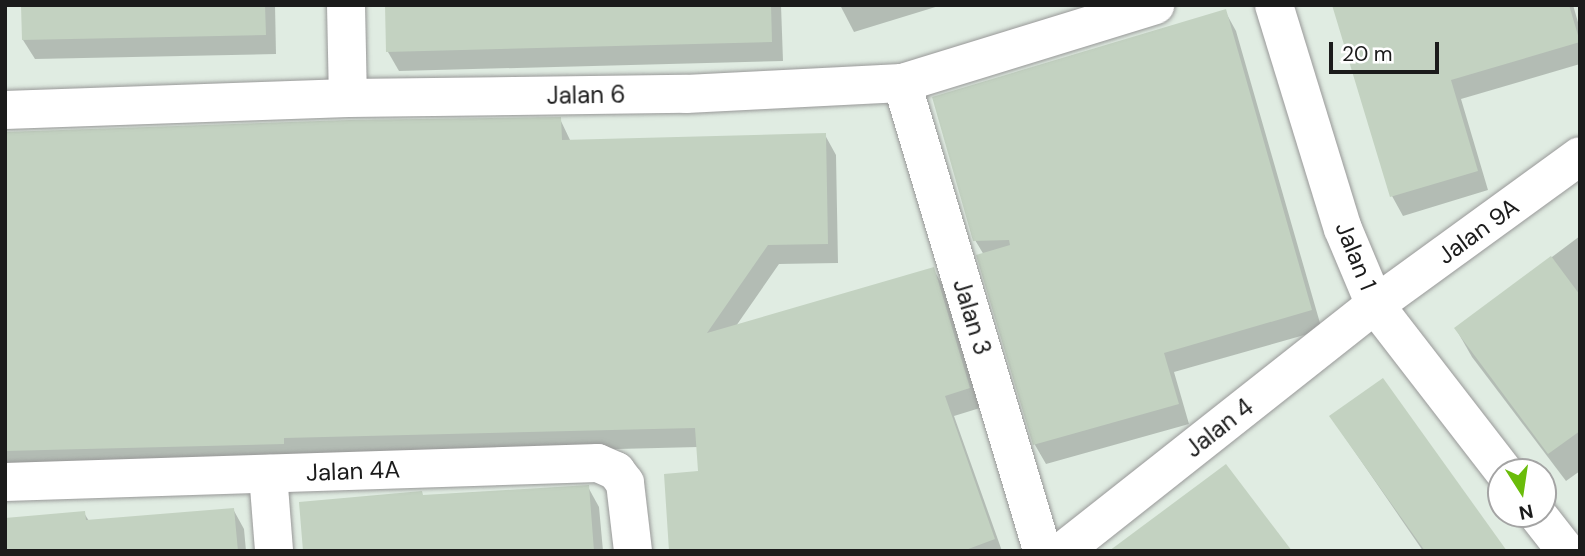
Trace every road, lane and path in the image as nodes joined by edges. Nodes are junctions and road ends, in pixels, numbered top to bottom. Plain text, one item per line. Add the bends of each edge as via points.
1 (346, 5) edge
2 (1155, 5) edge
3 (1274, 5) edge
4 (902, 83) junction
5 (348, 98) junction
6 (5, 110) edge
7 (1580, 156) edge
8 (1375, 306) junction
9 (1493, 458) edge
10 (268, 474) junction
11 (5, 482) edge
12 (1548, 528) edge
13 (274, 551) edge
14 (633, 551) edge
15 (1042, 551) edge
16 (1063, 551) edge
17 (1566, 551) edge

1 - 5 street
2 - 4 street, Jalan 6
3 - 8 street, Jalan 1 via 1343,229
4 - 5 street, Jalan 6 via 685,94
4 - 15 street, Jalan 3
5 - 6 street, Jalan 6
7 - 8 street, Jalan 9A
8 - 9 street, Jalan 1
8 - 16 street, Jalan 4
10 - 11 street, Jalan 4A
10 - 13 street
10 - 14 street, Jalan 4A via 598,463 616,471 625,483
12 - 17 street

